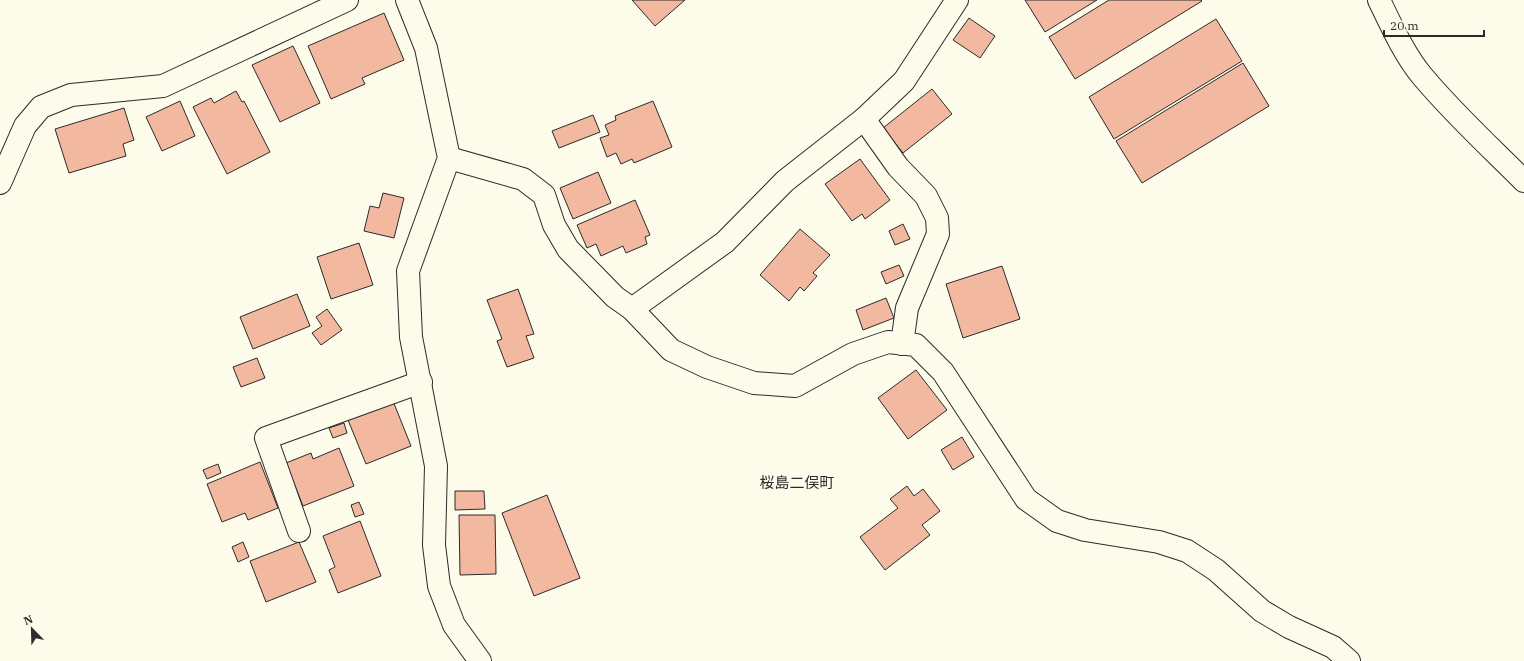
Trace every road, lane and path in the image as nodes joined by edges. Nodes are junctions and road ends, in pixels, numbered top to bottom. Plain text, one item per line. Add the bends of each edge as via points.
1 (346, 0) edge
2 (407, 0) edge
3 (957, 0) edge
4 (1379, 0) edge
5 (864, 119) junction
6 (449, 158) junction
7 (1524, 181) edge
8 (0, 183) edge
9 (632, 309) junction
10 (902, 344) junction
11 (421, 382) junction
12 (299, 531) dead end
13 (480, 661) edge
14 (1350, 661) edge

1 - 8 street via 163,86 71,95 41,107 25,126
2 - 6 street via 426,48
3 - 5 street via 904,81
4 - 7 street via 1422,76
5 - 9 street via 785,181 725,242
5 - 10 street via 898,167 926,196 937,218 938,234 907,308
6 - 9 street via 523,179 544,195 554,225 568,250 615,297
6 - 11 street via 408,271 411,337
9 - 10 street via 672,350 707,367 754,383 795,386 853,354 888,342
10 - 14 street via 916,345 943,372 1026,499 1056,521 1085,530 1159,542 1187,551 1216,570 1262,611 1289,627 1333,647
11 - 12 street via 266,438
11 - 13 street via 436,466 434,545 439,586 454,625

